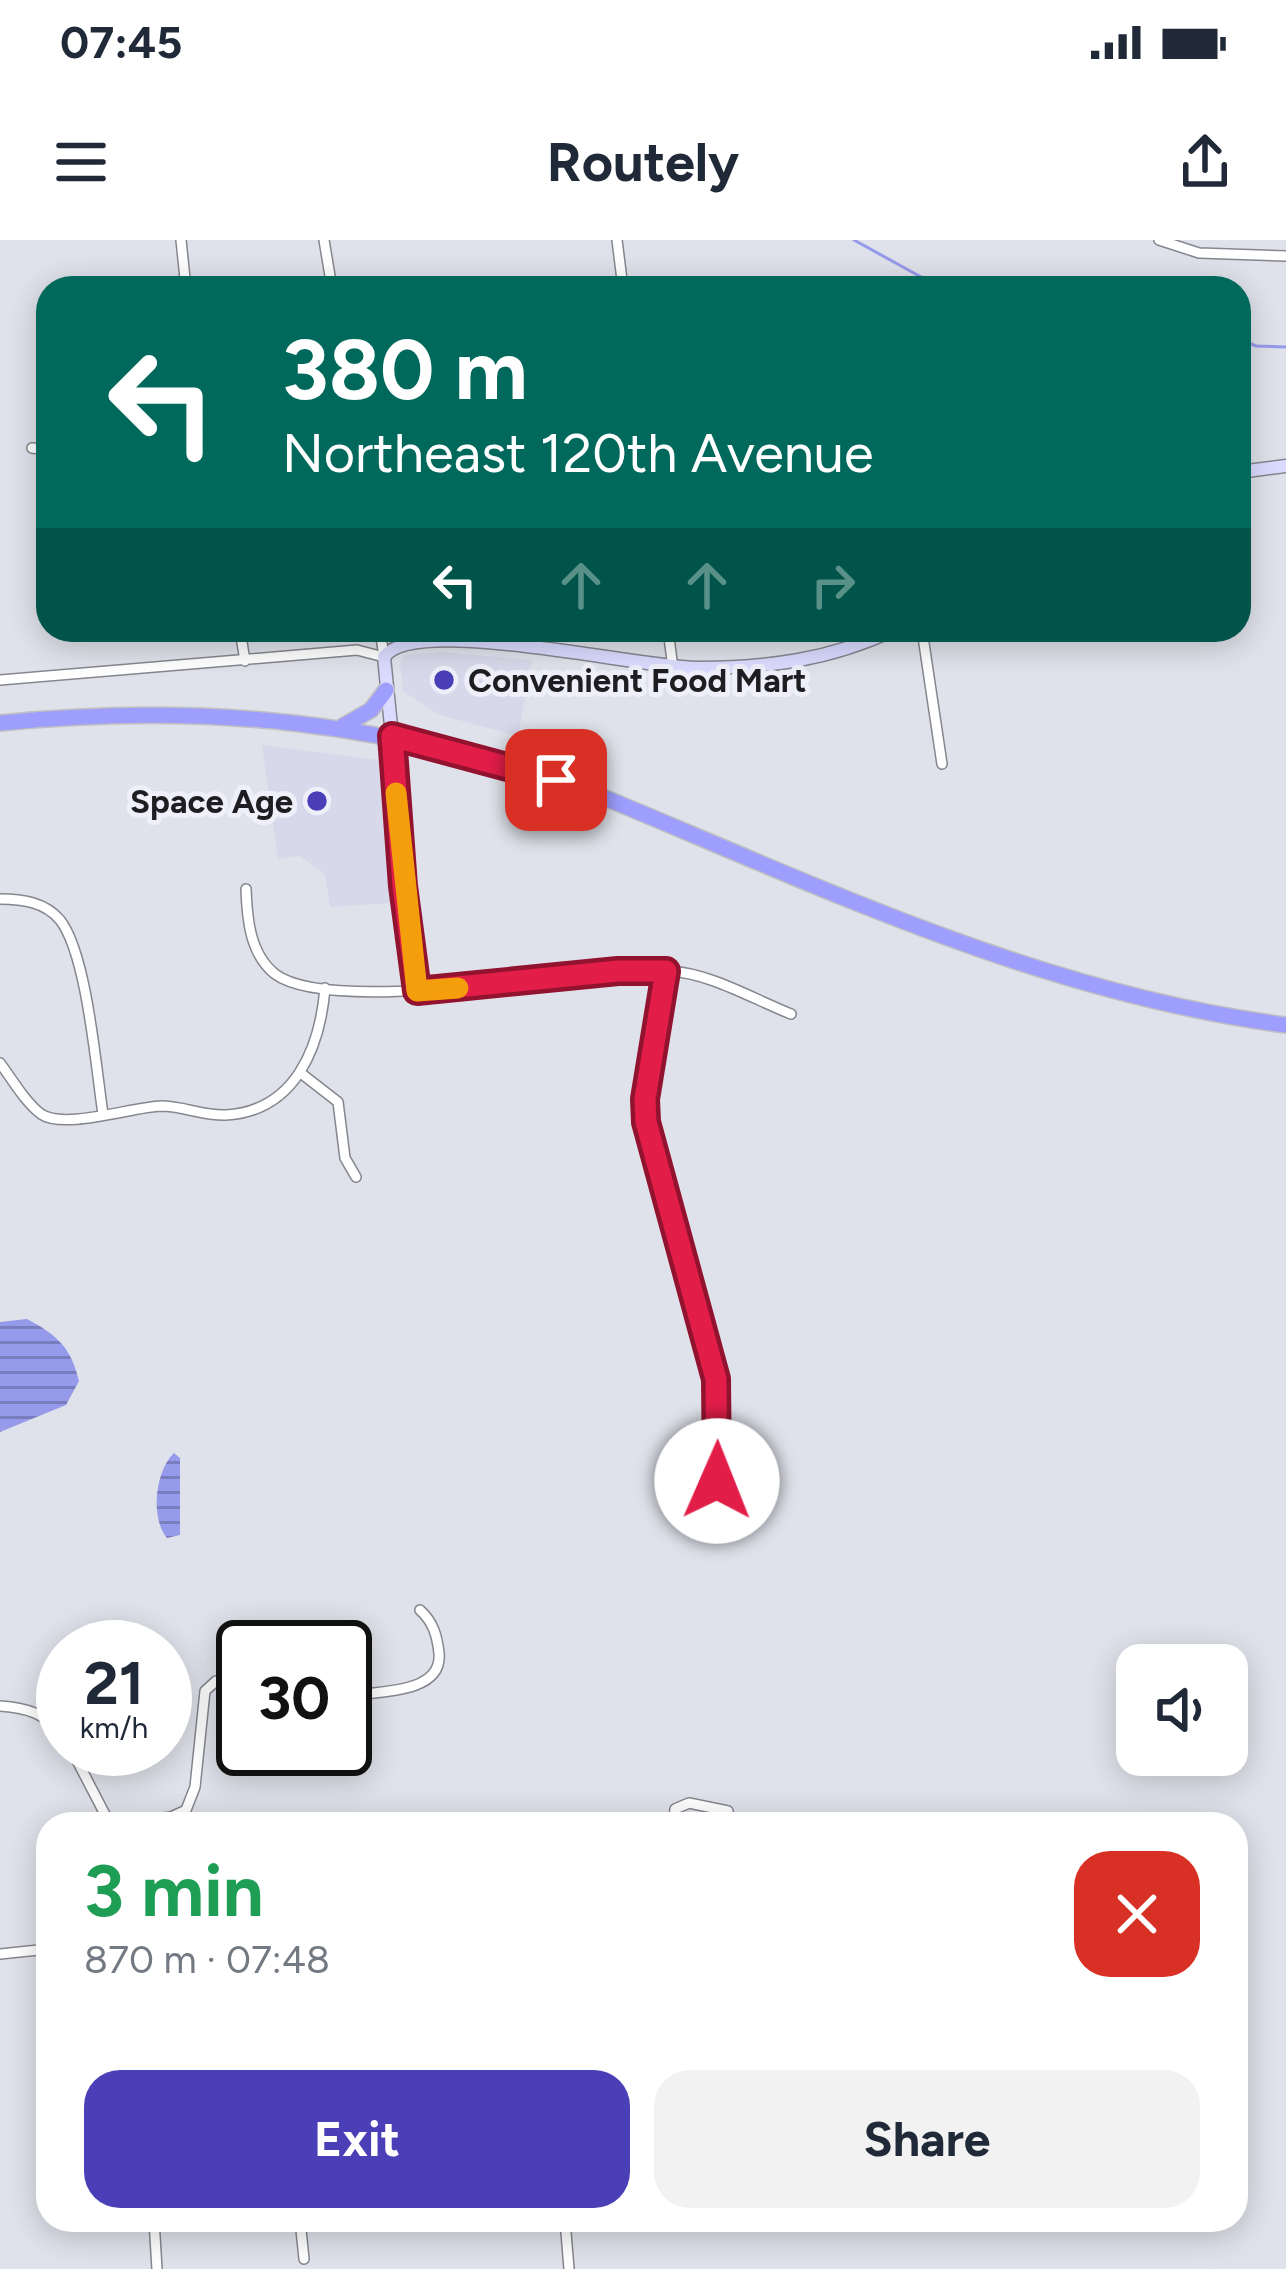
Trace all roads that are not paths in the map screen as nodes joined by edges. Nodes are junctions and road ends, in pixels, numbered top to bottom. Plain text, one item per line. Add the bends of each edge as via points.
1 (181, 240) edge
2 (324, 240) edge
3 (617, 240) edge
4 (1159, 240) edge
5 (1286, 256) edge
6 (185, 276) edge
7 (330, 276) edge
8 (622, 276) edge
9 (32, 448) dead end
10 (36, 448) edge
11 (1286, 466) edge
12 (1251, 470) edge
13 (242, 642) edge
14 (382, 642) edge
15 (425, 642) edge
16 (484, 642) edge
17 (670, 642) edge
18 (865, 642) edge
19 (924, 642) edge
20 (384, 657) junction
21 (245, 661) junction
22 (673, 668) junction
23 (0, 680) edge
24 (386, 690) junction
25 (0, 723) edge
26 (340, 727) junction
27 (392, 736) junction
28 (942, 764) dead end
29 (246, 889) dead end
30 (0, 899) edge
31 (666, 971) junction
32 (325, 988) junction
33 (417, 991) junction
34 (790, 1014) dead end
35 (1286, 1024) edge
36 (0, 1063) edge
37 (302, 1074) junction
38 (103, 1114) junction
39 (356, 1177) dead end
40 (717, 1481) dead end
41 (420, 1610) dead end
42 (216, 1681) edge
43 (372, 1692) edge
44 (0, 1706) edge
45 (36, 1713) edge
46 (85, 1776) edge
47 (728, 1810) dead end
48 (106, 1812) edge
49 (182, 1812) edge
50 (675, 1812) edge
51 (36, 1950) edge
52 (0, 1954) edge
53 (155, 2232) edge
54 (301, 2232) edge
55 (566, 2232) edge
56 (304, 2259) dead end
57 (157, 2269) edge
58 (569, 2269) edge

1 - 6 street
2 - 7 street
3 - 8 street
4 - 5 street via 1199,253
9 - 10 street
11 - 12 main road
13 - 21 street
14 - 20 street
15 - 20 main road via 400,644
16 - 22 main road
17 - 22 street
18 - 22 main road via 802,661
19 - 28 street
20 - 21 street via 357,650
20 - 24 main road
21 - 23 street
24 - 26 highway via 371,710
24 - 27 main road
25 - 26 highway via 194,715
26 - 27 highway
27 - 33 street
27 - 35 highway via 586,790 956,941 1108,992
29 - 32 street via 265,964 281,978
30 - 38 street via 27,900 58,918 77,964
31 - 33 street
31 - 34 street
31 - 40 street via 646,1122 716,1379
32 - 33 street
32 - 37 street
36 - 38 street via 49,1118
37 - 38 street via 286,1092 238,1113 163,1106
37 - 39 street via 338,1102
41 - 43 street via 436,1637 434,1676
42 - 49 street via 205,1691 196,1787
44 - 45 street
46 - 48 street
47 - 50 street via 689,1803
51 - 52 street
53 - 57 street
54 - 56 street
55 - 58 street

